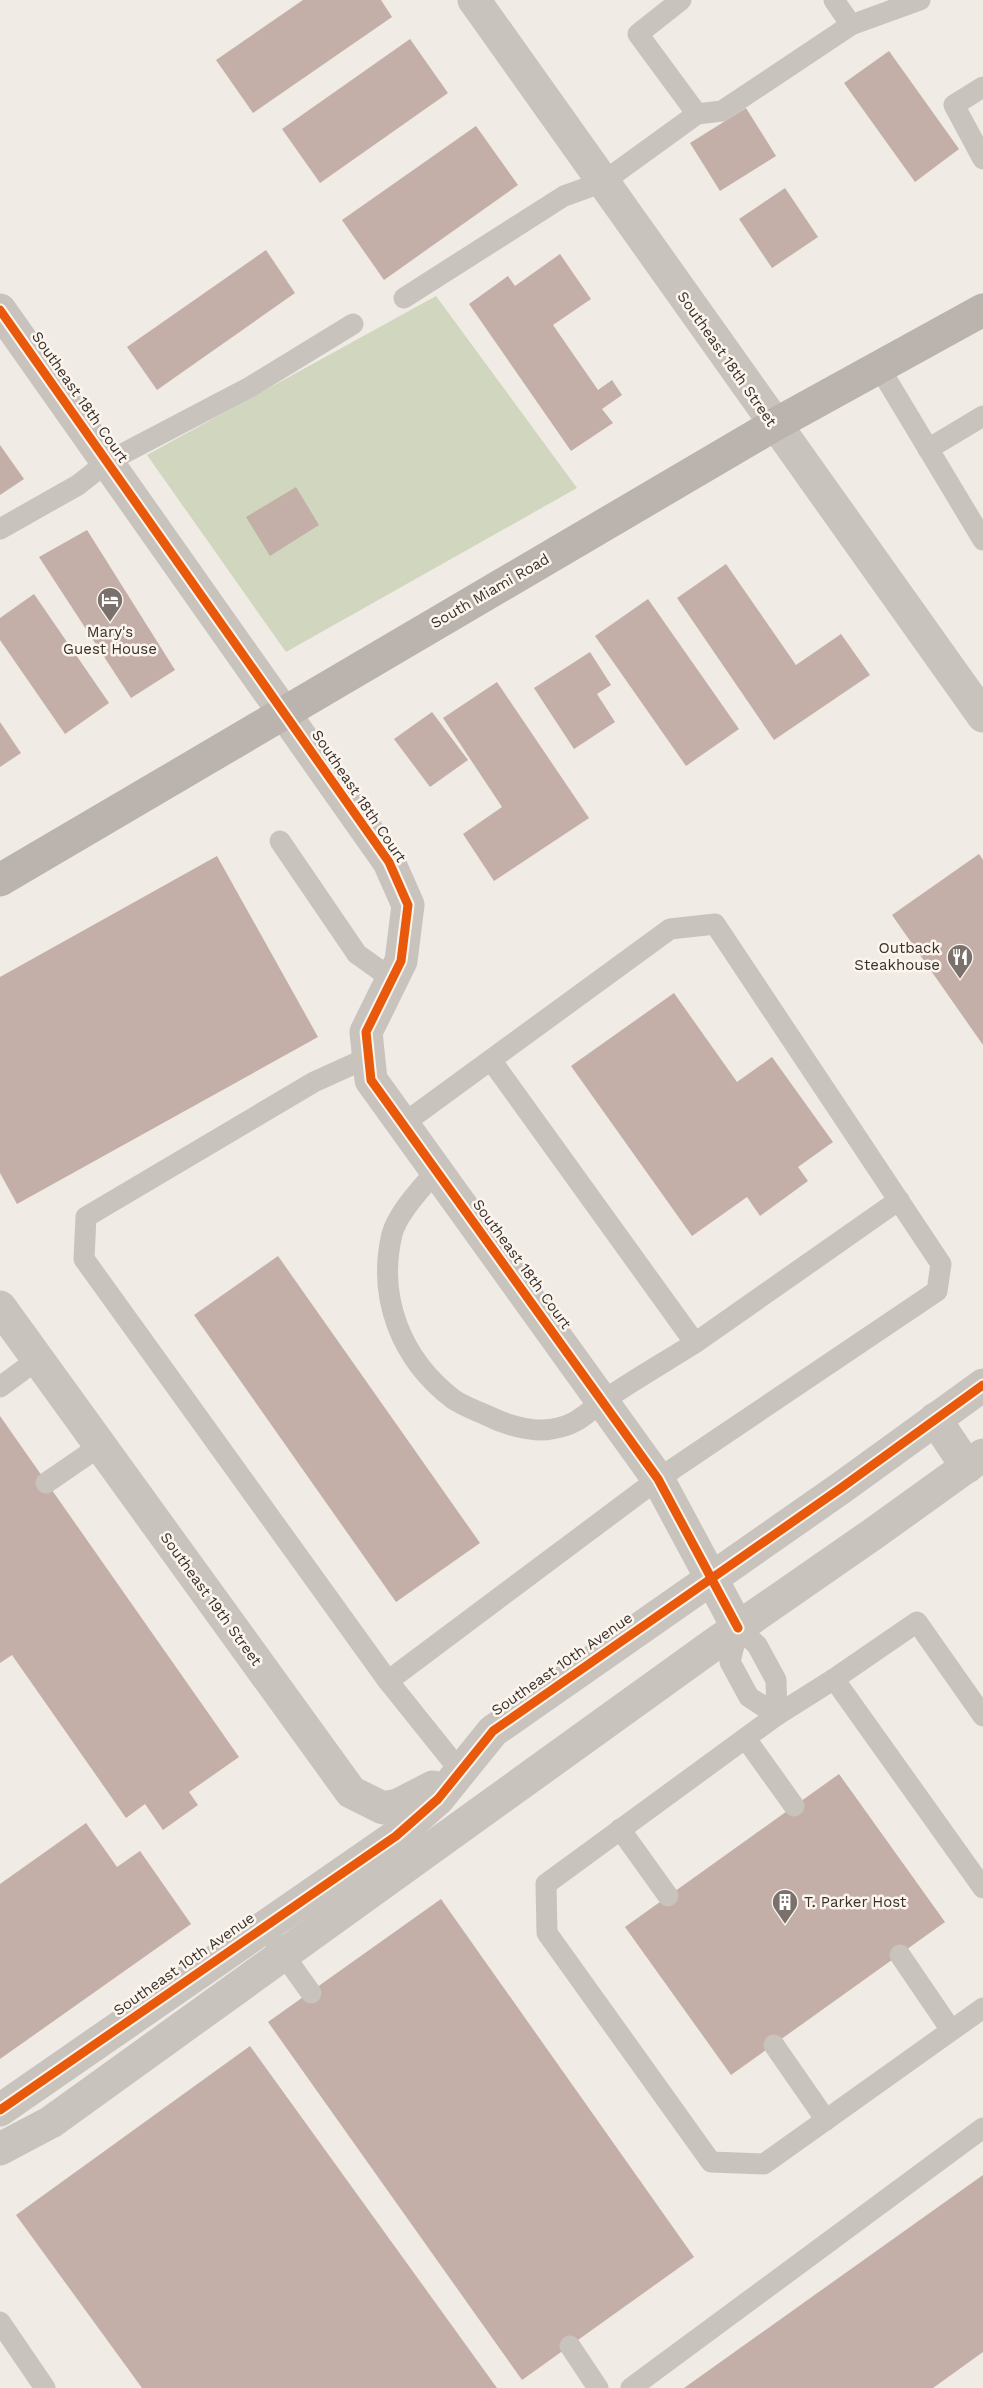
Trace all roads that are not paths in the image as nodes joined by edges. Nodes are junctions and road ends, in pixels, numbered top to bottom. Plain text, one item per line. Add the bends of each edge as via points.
1 (474, 0) edge
2 (681, 0) edge
3 (834, 0) edge
4 (920, 0) edge
5 (851, 25) junction
6 (983, 87) edge
7 (697, 114) junction
8 (983, 159) edge
9 (603, 182) junction
10 (404, 298) dead end
11 (0, 310) edge
12 (983, 310) edge
13 (353, 324) dead end
14 (879, 367) junction
15 (983, 417) edge
16 (774, 425) junction
17 (928, 449) junction
18 (107, 462) junction
19 (0, 529) edge
20 (983, 540) edge
21 (283, 712) junction
22 (983, 716) edge
23 (280, 841) dead end
24 (0, 879) edge
25 (392, 979) junction
26 (369, 1057) junction
27 (491, 1060) junction
28 (403, 1124) junction
29 (436, 1171) junction
30 (899, 1200) junction
31 (0, 1307) edge
32 (695, 1343) junction
33 (38, 1359) junction
34 (983, 1385) edge
35 (0, 1387) edge
36 (602, 1402) junction
37 (935, 1419) junction
38 (100, 1446) junction
39 (975, 1461) edge
40 (658, 1479) junction
41 (46, 1483) dead end
42 (712, 1577) junction
43 (738, 1628) junction
44 (834, 1679) junction
45 (388, 1681) junction
46 (777, 1715) junction
47 (983, 1716) edge
48 (746, 1738) junction
49 (462, 1772) junction
50 (794, 1806) dead end
51 (620, 1829) junction
52 (983, 1888) edge
53 (668, 1896) dead end
54 (263, 1927) junction
55 (284, 1954) junction
56 (900, 1955) dead end
57 (311, 1993) dead end
58 (983, 2008) edge
59 (951, 2030) junction
60 (774, 2045) dead end
61 (0, 2110) edge
62 (826, 2120) junction
63 (983, 2128) edge
64 (0, 2149) edge
65 (0, 2322) edge
66 (570, 2346) dead end
67 (45, 2388) edge
68 (598, 2388) edge
69 (631, 2388) edge

1 - 9 street, Southeast 18th Street
2 - 7 lane via 638,34
3 - 5 lane
4 - 5 lane
5 - 7 lane via 722,111
6 - 8 lane via 954,105
7 - 9 lane
9 - 10 lane via 564,196
9 - 16 street, Southeast 18th Street
11 - 18 street, Southeast 18th Court
12 - 14 street, South Miami Road
13 - 18 lane via 250,387
14 - 16 street, South Miami Road
14 - 17 lane
15 - 17 lane
16 - 21 street, South Miami Road
16 - 22 street, Southeast 18th Street
17 - 20 lane
18 - 19 lane via 78,485
18 - 21 street, Southeast 18th Court
21 - 24 street, South Miami Road
21 - 25 street, Southeast 18th Court via 389,862 408,905 400,961
23 - 25 lane via 357,954
25 - 26 street, Southeast 18th Court via 366,1032
26 - 28 street, Southeast 18th Court via 371,1080
26 - 45 lane via 314,1083 86,1217 84,1259
27 - 28 lane
27 - 30 lane via 670,929 715,924
27 - 32 lane
28 - 29 street, Southeast 18th Court
29 - 36 street, Southeast 18th Court
29 - 36 lane via 411,1200 393,1231 387,1263 390,1303 398,1331 430,1379 455,1401 506,1425 550,1430 578,1422
30 - 32 lane
30 - 40 lane via 941,1264 937,1291
31 - 33 street, Southeast 19th Street
32 - 36 lane
33 - 35 lane
33 - 38 street, Southeast 19th Street
34 - 37 street, Southeast 10th Avenue
36 - 40 street, Southeast 18th Court
37 - 39 street
37 - 42 street, Southeast 10th Avenue
38 - 41 lane
38 - 49 street, Southeast 19th Street via 351,1792 383,1808 391,1807
39 - 43 street
40 - 42 street, Southeast 18th Court
40 - 45 lane
42 - 43 street, Southeast 18th Court
42 - 49 street, Southeast 10th Avenue via 493,1731
43 - 46 lane via 757,1645 776,1680
43 - 46 lane via 730,1662 750,1697
43 - 55 street
44 - 46 lane
44 - 47 lane via 917,1622
44 - 52 lane
45 - 49 lane
46 - 48 lane
48 - 50 lane
48 - 51 lane
49 - 54 street, Southeast 10th Avenue via 396,1836
51 - 53 lane
51 - 62 lane via 546,1884 547,1934 711,2162 764,2164
54 - 55 lane
54 - 61 street, Southeast 10th Avenue
55 - 57 lane
55 - 64 street via 51,2122
56 - 59 lane
58 - 59 lane
59 - 62 lane
60 - 62 lane
63 - 69 lane
65 - 67 lane
66 - 68 lane

